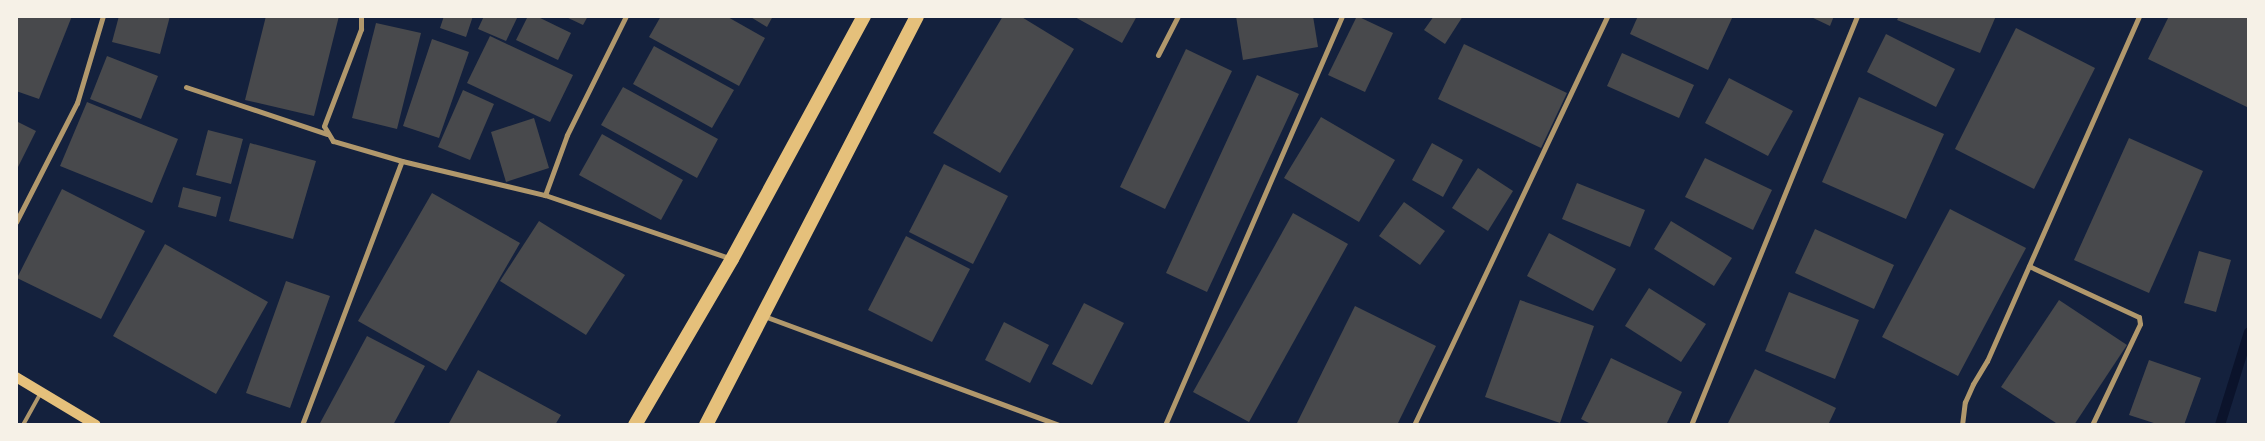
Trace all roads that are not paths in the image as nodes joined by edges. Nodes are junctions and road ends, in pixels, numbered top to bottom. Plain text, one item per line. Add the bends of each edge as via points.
1 (103, 16) edge
2 (361, 16) edge
3 (626, 16) edge
4 (864, 16) edge
5 (917, 16) edge
6 (1178, 16) edge
7 (1342, 16) edge
8 (1607, 16) edge
9 (1857, 16) edge
10 (2139, 16) edge
11 (1158, 55) dead end
12 (186, 86) dead end
13 (327, 134) junction
14 (402, 161) junction
15 (545, 195) junction
16 (16, 222) edge
17 (732, 259) junction
18 (2028, 266) junction
19 (761, 315) junction
20 (16, 377) edge
21 (41, 392) junction
22 (23, 425) edge
23 (96, 425) edge
24 (302, 425) edge
25 (634, 425) edge
26 (706, 425) edge
27 (1060, 425) edge
28 (1165, 425) edge
29 (1414, 425) edge
30 (1691, 425) edge
31 (1962, 425) edge
32 (2092, 425) edge

1 - 16 street via 77,103
2 - 13 street via 361,29 324,126
3 - 15 street via 567,135
4 - 17 highway
5 - 19 highway
6 - 11 street
7 - 28 street
8 - 29 street
9 - 30 street
10 - 18 street
12 - 13 street
13 - 14 street via 333,141
14 - 15 street
14 - 24 street
15 - 17 street
17 - 25 highway
18 - 31 street via 1987,361 1965,402
18 - 32 street via 2139,317 2140,324
19 - 26 highway
19 - 27 street
20 - 21 main road
21 - 22 lane
21 - 23 main road

